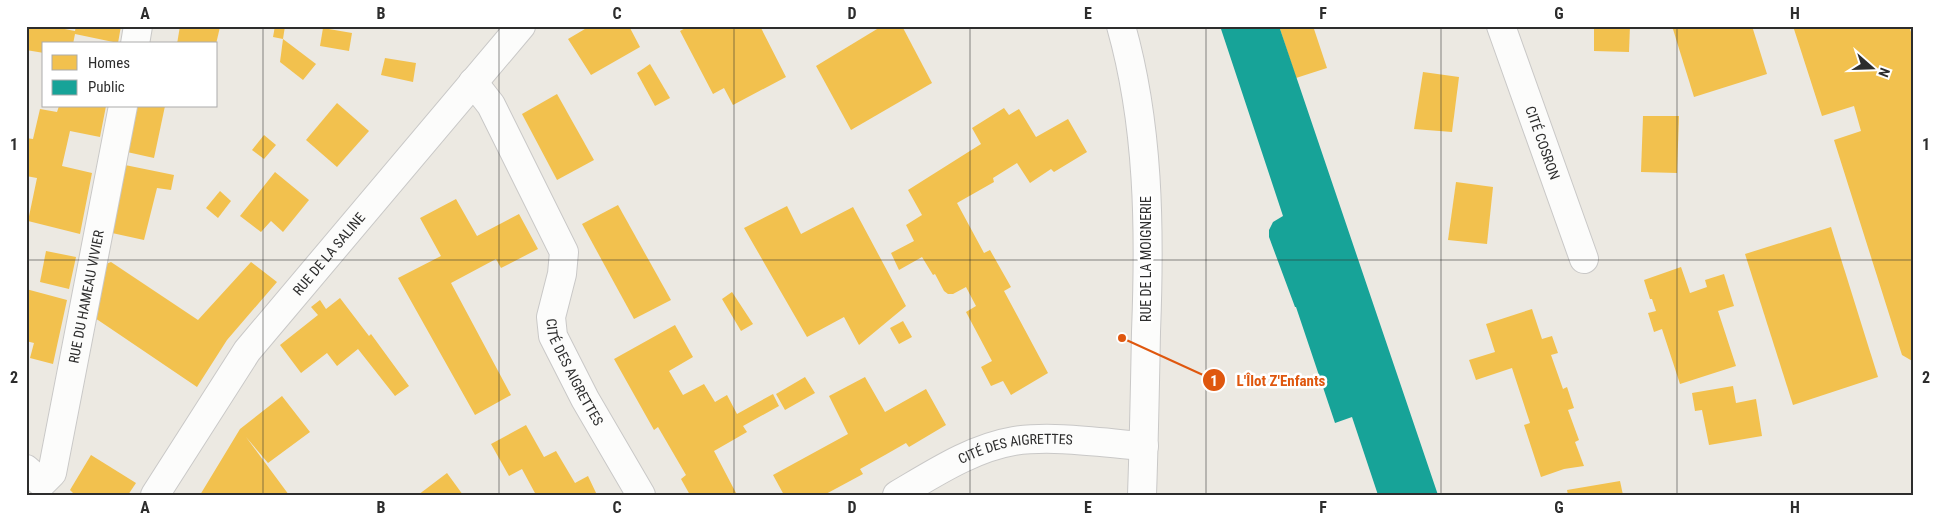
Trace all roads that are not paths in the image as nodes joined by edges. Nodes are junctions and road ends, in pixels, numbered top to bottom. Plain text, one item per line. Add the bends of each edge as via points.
1 (138, 26) edge
2 (521, 26) edge
3 (1121, 26) edge
4 (1501, 26) edge
5 (135, 42) edge
6 (473, 82) junction
7 (123, 108) edge
8 (1584, 259) dead end
9 (1144, 446) junction
10 (41, 482) edge
11 (155, 495) edge
12 (641, 495) edge
13 (897, 495) edge
14 (1142, 495) edge

1 - 5 street
2 - 6 street, RUE DE LA SALINE
3 - 9 street, RUE DE LA MOIGNERIE via 1136,87 1145,175
4 - 8 street, CITÉ COSRON
6 - 11 street, RUE DE LA SALINE via 247,351
6 - 12 street, CITÉ DES AIGRETTES via 491,105 564,252 551,317 553,336 585,399
7 - 10 street, RUE DU HAMEAU VIVIER via 52,472
9 - 13 street, CITÉ DES AIGRETTES via 1055,440 1014,441 989,447
9 - 14 street, RUE DE LA MOIGNERIE

